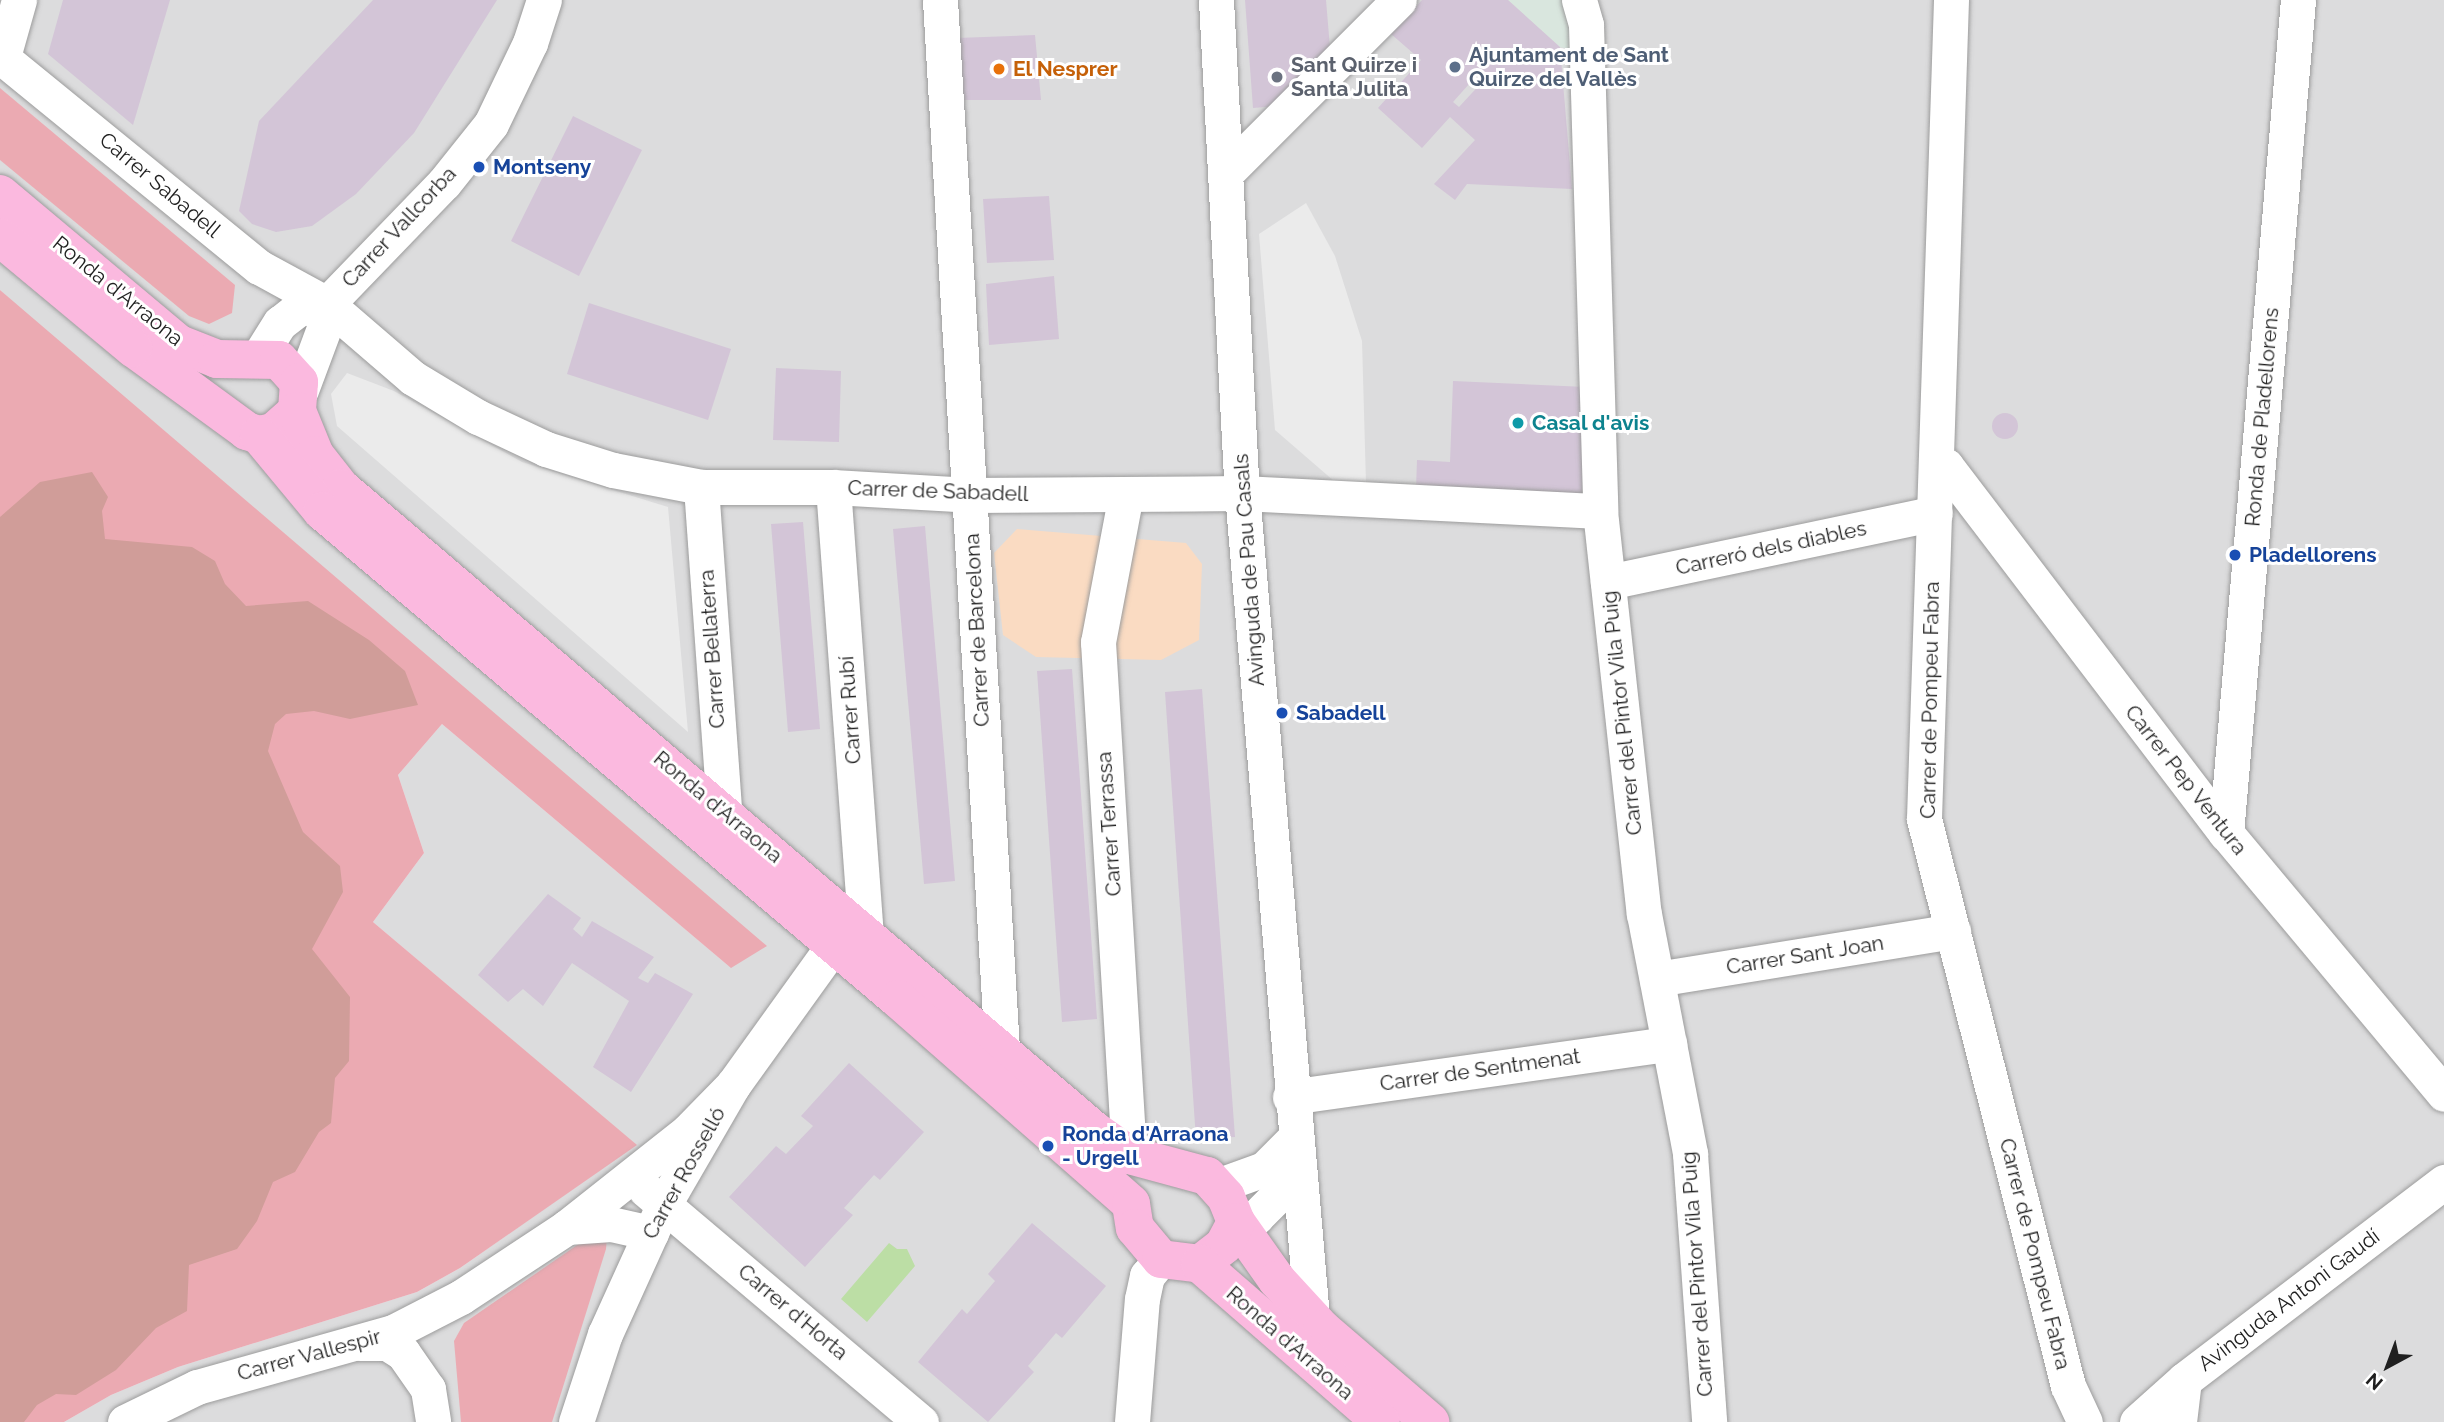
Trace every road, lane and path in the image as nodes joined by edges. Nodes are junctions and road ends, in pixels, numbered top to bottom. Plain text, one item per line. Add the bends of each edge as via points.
1 (19, 0) edge
2 (544, 0) edge
3 (940, 0) edge
4 (1216, 0) edge
5 (1399, 0) edge
6 (1579, 0) edge
7 (1951, 0) edge
8 (2298, 0) edge
9 (1, 57) edge
10 (1227, 172) junction
11 (0, 194) edge
12 (0, 237) edge
13 (327, 304) junction
14 (253, 357) junction
15 (299, 401) junction
16 (228, 413) junction
17 (259, 435) junction
18 (1936, 462) junction
19 (701, 487) junction
20 (834, 487) junction
21 (1242, 493) junction
22 (1126, 494) junction
23 (970, 495) junction
24 (1600, 511) junction
25 (1935, 513) junction
26 (1608, 582) junction
27 (723, 810) junction
28 (2226, 833) junction
29 (1953, 931) junction
30 (849, 939) junction
31 (1657, 979) junction
32 (1669, 1044) junction
33 (1002, 1049) junction
34 (733, 1085) junction
35 (2444, 1094) edge
36 (1290, 1097) junction
37 (1294, 1139) junction
38 (1129, 1155) junction
39 (1172, 1167) junction
40 (623, 1180) junction
41 (2444, 1182) edge
42 (1217, 1186) junction
43 (1131, 1204) junction
44 (658, 1218) junction
45 (1236, 1222) junction
46 (567, 1227) junction
47 (1161, 1259) junction
48 (1200, 1264) junction
49 (1312, 1318) junction
50 (360, 1343) junction
51 (2184, 1380) junction
52 (887, 1410) edge
53 (125, 1422) edge
54 (433, 1422) edge
55 (576, 1422) edge
56 (921, 1422) edge
57 (1132, 1422) edge
58 (1381, 1422) edge
59 (1430, 1422) edge
60 (1709, 1422) edge
61 (2085, 1422) edge
62 (2137, 1422) edge
63 (2179, 1422) edge

1 - 9 street
2 - 13 street, Carrer Vallcorba via 530,43 491,124 443,183
3 - 23 street, Carrer de Barcelona
4 - 10 street, Avinguda de Pau Casals
5 - 10 street
6 - 24 street, Carrer del Pintor Vila Puig via 1586,25
7 - 18 street, Carrer de Pompeu Fabra
8 - 28 street, Ronda de Pladellorens
9 - 13 street, Carrer Sabadell via 259,267
10 - 21 street, Avinguda de Pau Casals
11 - 14 street, Ronda d'Arraona via 178,344 218,359
12 - 16 street, Ronda d'Arraona via 160,370
13 - 14 street, Carrer Vallcorba via 298,309 280,323
13 - 15 street, Carrer Vallcorba via 324,328
13 - 19 street, Carrer de Sabadell via 413,378 478,417 586,462
14 - 15 street, Ronda d'Arraona via 286,365
14 - 16 street via 226,378 223,400
15 - 17 street via 274,432
15 - 27 street, Ronda d'Arraona via 315,455 341,488
16 - 17 street, Ronda d'Arraona via 236,424
17 - 30 street, Ronda d'Arraona via 322,511
18 - 25 street, Carrer de Pompeu Fabra
18 - 28 street, Carrer Pep Ventura via 1946,466
19 - 20 street, Carrer de Sabadell
19 - 27 street, Carrer Bellaterra
20 - 23 street, Carrer de Sabadell
20 - 30 street, Carrer Rubí
21 - 22 street, Carrer de Sabadell
21 - 24 street, Carrer de Sabadell
21 - 36 street, Avinguda de Pau Casals
22 - 23 street, Carrer de Sabadell
22 - 38 street, Carrer Terrassa via 1098,642
23 - 33 street, Carrer de Barcelona
24 - 26 street, Carrer del Pintor Vila Puig
25 - 26 street, Carreró dels diables
25 - 29 street, Carrer de Pompeu Fabra via 1924,819
26 - 31 street, Carrer del Pintor Vila Puig via 1644,914
27 - 30 street, Ronda d'Arraona
28 - 35 street, Carrer Pep Ventura
29 - 31 street, Carrer Sant Joan
29 - 61 street, Carrer de Pompeu Fabra via 2068,1386
30 - 33 street, Ronda d'Arraona
30 - 34 street, Carrer Rosselló
30 - 43 street, Ronda d'Arraona
31 - 32 street, Carrer del Pintor Vila Puig
32 - 36 street, Carrer de Sentmenat
32 - 60 street, Carrer del Pintor Vila Puig via 1690,1154
33 - 38 street, Ronda d'Arraona via 1095,1132
34 - 40 street, Carrer Vallespir via 688,1131
34 - 44 street, Carrer Rosselló
36 - 37 street, Avinguda de Pau Casals
37 - 42 street via 1264,1169
37 - 45 street via 1288,1171 1276,1197 1256,1217
37 - 49 street, Avinguda de Pau Casals
38 - 39 street, Ronda d'Arraona
39 - 42 street, Ronda d'Arraona via 1207,1176
39 - 43 street via 1154,1178
40 - 44 street
40 - 46 street, Carrer Vallespir
41 - 51 street, Avinguda Antoni Gaudí
42 - 45 street, Ronda d'Arraona via 1233,1208
43 - 47 street via 1135,1228
44 - 46 street, Carrer d'Horta
44 - 52 street, Carrer d'Horta
44 - 55 street, Carrer Rosselló via 605,1334
45 - 48 street via 1224,1245
45 - 49 street, Ronda d'Arraona via 1277,1280
46 - 50 street, Carrer Vallespir via 461,1297 393,1332
47 - 48 street
47 - 57 street via 1147,1276 1142,1299
48 - 58 street, Ronda d'Arraona
49 - 59 street, Ronda d'Arraona
50 - 53 street, Carrer Vallespir via 197,1387
50 - 54 street via 387,1343 411,1361 428,1389
51 - 62 street, Avinguda Antoni Gaudí
51 - 63 street
52 - 56 street, Carrer d'Horta

